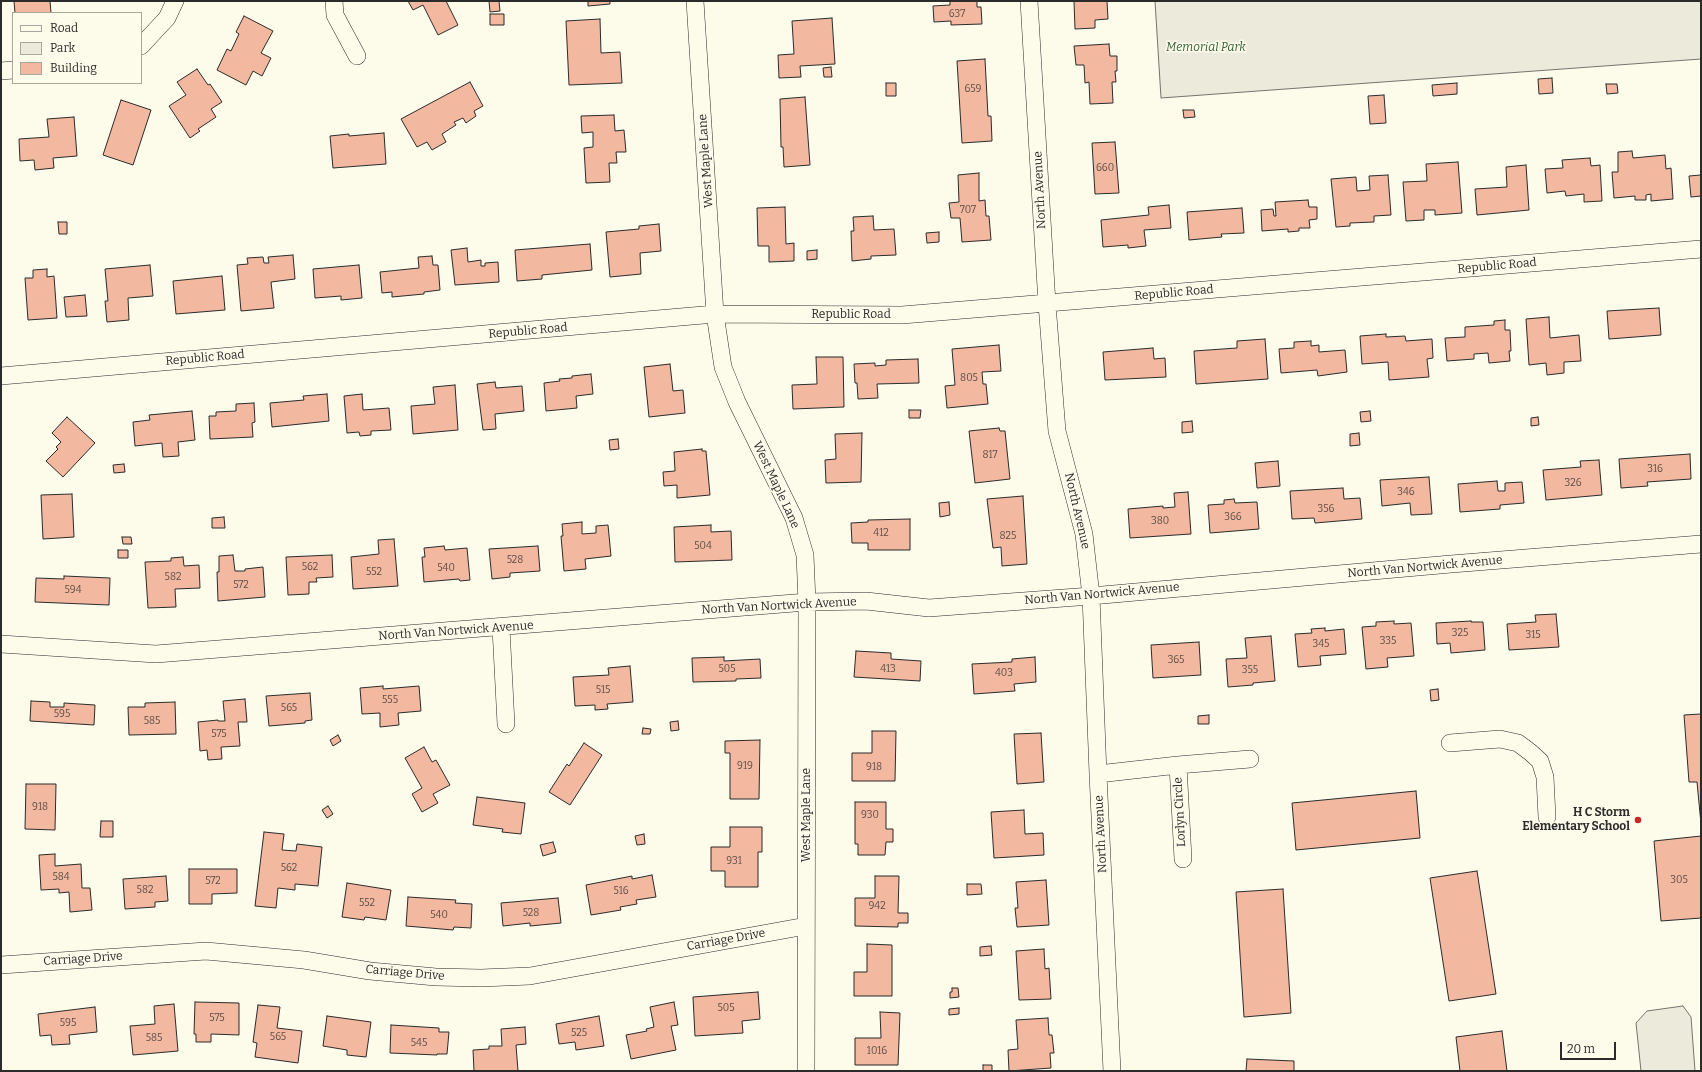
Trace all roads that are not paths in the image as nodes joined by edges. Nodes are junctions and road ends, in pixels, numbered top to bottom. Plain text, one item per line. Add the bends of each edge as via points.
1 (175, 1) edge
2 (334, 1) edge
3 (696, 1) edge
4 (1029, 1) edge
5 (142, 45) edge
6 (357, 56) dead end
7 (12, 70) edge
8 (1, 71) edge
9 (1701, 249) edge
10 (1047, 304) junction
11 (715, 314) junction
12 (1, 376) edge
13 (1701, 544) edge
14 (1091, 596) junction
15 (807, 602) junction
16 (501, 628) junction
17 (1, 644) edge
18 (506, 724) dead end
19 (1450, 743) dead end
20 (1250, 759) dead end
21 (1178, 765) junction
22 (1098, 774) junction
23 (1547, 817) dead end
24 (1183, 859) dead end
25 (806, 926) junction
26 (1, 965) edge
27 (806, 1071) edge
28 (1112, 1071) edge

1 - 5 street via 167,18
2 - 6 street via 335,15
3 - 11 street, West Maple Lane
4 - 10 street, North Avenue
7 - 8 street
9 - 10 street, Republic Road
10 - 11 street, Republic Road via 902,315
10 - 14 street, North Avenue via 1057,430 1084,534
11 - 12 street, Republic Road
11 - 15 street, West Maple Lane via 723,367 737,402 794,518 805,555
13 - 14 street, North Van Nortwick Avenue
14 - 15 street, North Van Nortwick Avenue via 928,608 866,601
14 - 22 street, North Avenue
15 - 16 street, North Van Nortwick Avenue
15 - 25 street, West Maple Lane
16 - 17 street, North Van Nortwick Avenue via 156,654
16 - 18 street
19 - 23 street via 1500,739 1518,743 1530,752 1540,762 1545,777
20 - 21 street, Lorlyn Circle
21 - 22 street, Lorlyn Circle
21 - 24 street, Lorlyn Circle
22 - 28 street, North Avenue
25 - 26 street, Carriage Drive via 530,976 436,977 370,971 304,960 206,951
25 - 27 street, West Maple Lane

